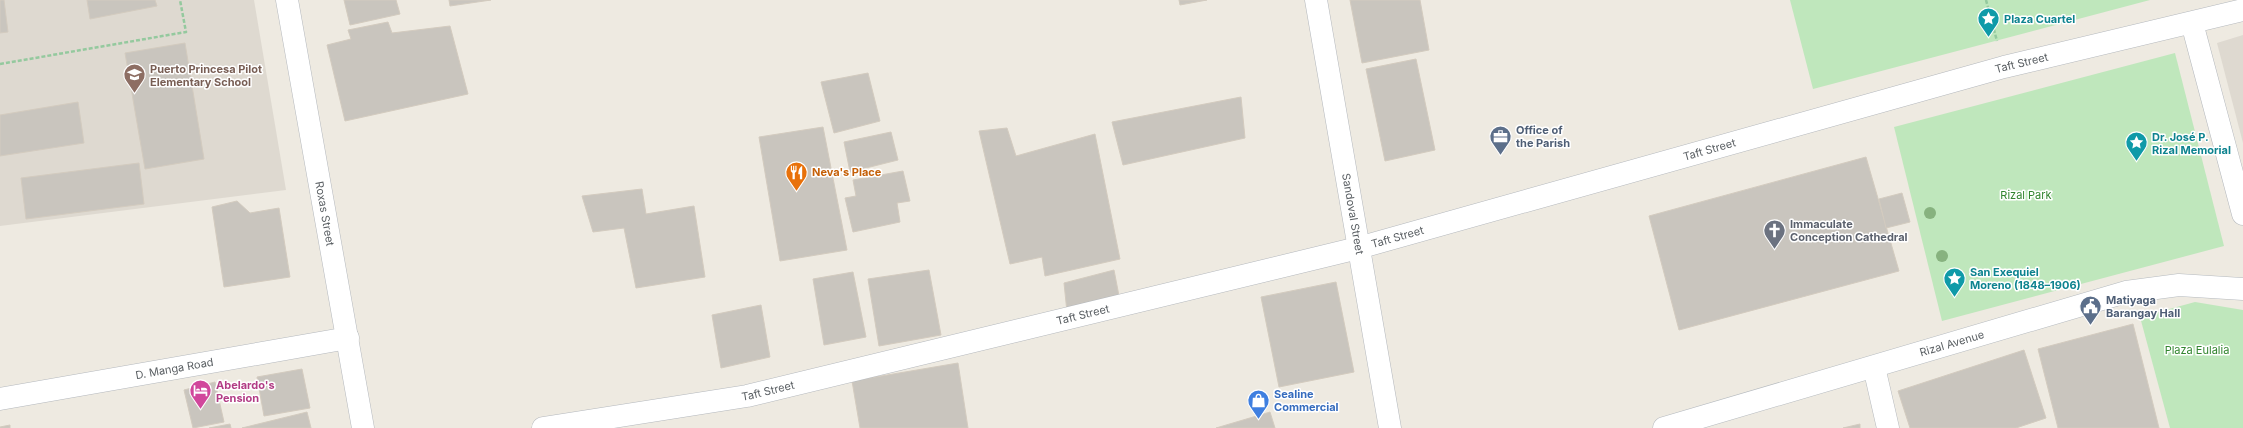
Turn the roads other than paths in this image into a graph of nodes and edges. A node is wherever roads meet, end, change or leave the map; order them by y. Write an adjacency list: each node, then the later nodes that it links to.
1 (287, 0): 8 (street, Roxas Street)
2 (1316, 0): 6 (street, Sandoval Street)
3 (2243, 10): 4 (street, Taft Street)
4 (2192, 24): 5 (street); 6 (street, Taft Street)
5 (2243, 214)
6 (1358, 248): 12 (street, Taft Street); 13 (street, Sandoval Street)
7 (2243, 289): 9 (street, Rizal Avenue)
8 (348, 338): 10 (street, D. Manga Road); 11 (street, Roxas Street)
9 (1874, 367): 14 (street, Rizal Avenue); 15 (street)
10 (0, 399)
11 (363, 428)
12 (543, 428)
13 (1390, 428)
14 (1664, 428)
15 (1888, 428)

